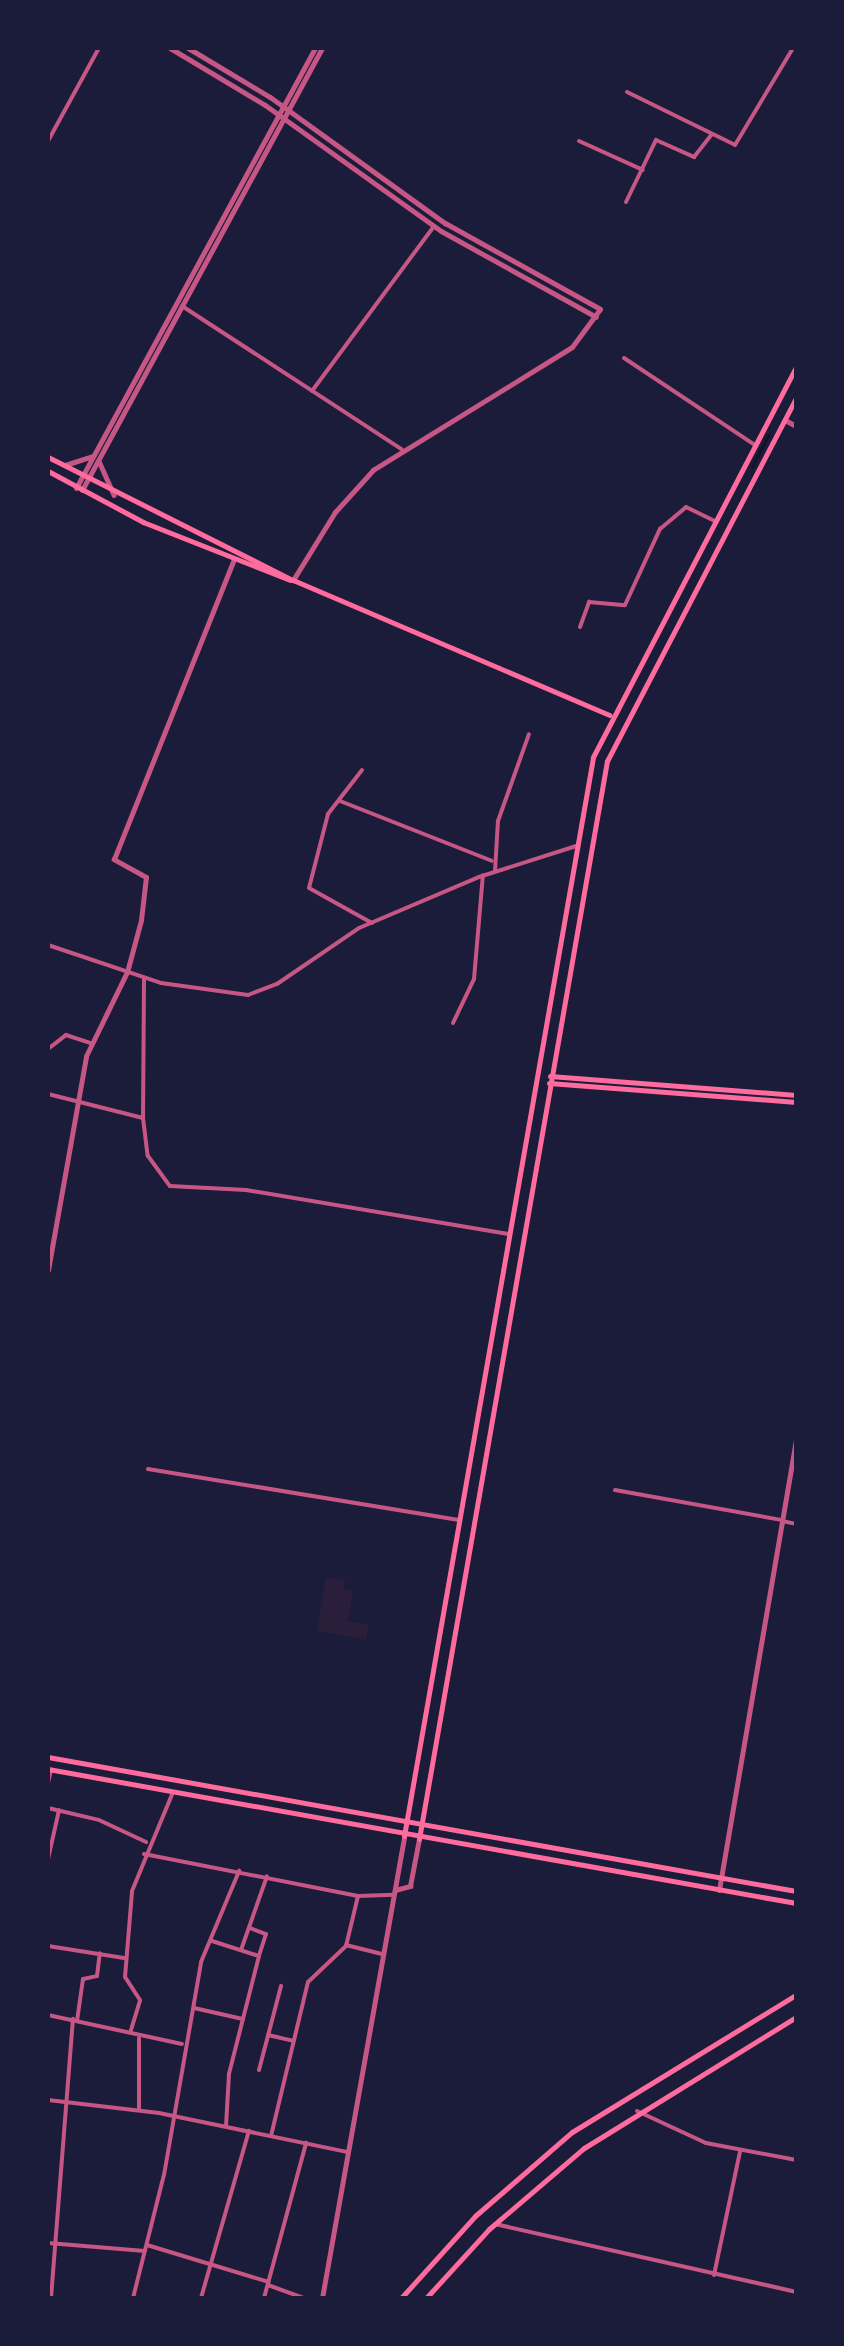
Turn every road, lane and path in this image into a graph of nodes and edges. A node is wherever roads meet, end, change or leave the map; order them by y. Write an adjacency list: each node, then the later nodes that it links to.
1 (99, 48): 10 (street)
2 (170, 48): 8 (street)
3 (188, 48): 7 (street)
4 (318, 48): 7 (street)
5 (793, 48): 9 (street)
6 (627, 92): 9 (street)
7 (286, 108): 8 (street); 16 (street)
8 (281, 116): 14 (street); 15 (street); 25 (street)
9 (711, 135): 12 (street)
10 (48, 142)
11 (578, 142): 12 (street)
12 (643, 170): 13 (street)
13 (626, 202)
14 (434, 226): 16 (street); 19 (street)
15 (182, 306): 19 (street); 25 (street)
16 (596, 317): 24 (street)
17 (624, 358): 23 (street)
18 (796, 366): 23 (main road)
19 (312, 391): 24 (street)
20 (796, 398): 21 (main road)
21 (785, 420): 22 (street); 51 (main road)
22 (796, 426)
23 (755, 445): 32 (main road)
24 (401, 450): 34 (street)
25 (97, 455): 27 (street); 29 (street); 31 (street)
26 (48, 458): 27 (main road)
27 (60, 465): 29 (main road)
28 (48, 471): 30 (main road)
29 (84, 479): 30 (street); 31 (main road)
30 (79, 489): 33 (main road)
31 (114, 495): 34 (main road)
32 (715, 521): 35 (street); 36 (main road)
33 (232, 561): 34 (main road); 46 (street)
34 (293, 580): 36 (main road)
35 (580, 627)
36 (609, 715): 40 (main road)
37 (528, 734): 41 (street)
38 (362, 770): 39 (street)
39 (340, 801): 41 (street); 44 (street)
40 (576, 846): 42 (street); 56 (main road)
41 (492, 861): 42 (street)
42 (495, 871): 43 (street)
43 (483, 875): 44 (street); 48 (street)
44 (372, 923): 47 (street)
45 (48, 945): 46 (street)
46 (126, 972): 47 (street); 49 (street)
47 (144, 978): 55 (street)
48 (452, 1023)
49 (92, 1044): 50 (street); 54 (street)
50 (48, 1049)
51 (549, 1080): 53 (main road); 71 (main road)
52 (48, 1094): 54 (street)
53 (796, 1099)
54 (80, 1104): 55 (street); 57 (street)
55 (144, 1118): 56 (street)
56 (508, 1234): 61 (main road)
57 (48, 1270)
58 (796, 1441): 62 (street)
59 (148, 1469): 61 (street)
60 (615, 1490): 62 (street)
61 (459, 1520): 70 (main road)
62 (782, 1521): 63 (street); 79 (street)
63 (796, 1524)
64 (48, 1757): 70 (main road)
65 (49, 1770): 66 (street); 67 (main road)
66 (48, 1783)
67 (173, 1792): 72 (main road); 74 (street)
68 (48, 1808): 69 (street)
69 (59, 1810): 74 (street); 76 (street)
70 (406, 1824): 71 (main road); 72 (main road)
71 (421, 1826): 73 (main road); 79 (main road)
72 (404, 1836): 73 (main road); 82 (street)
73 (419, 1838): 80 (main road); 82 (street)
74 (148, 1844): 75 (street)
75 (144, 1854): 77 (street); 93 (street)
76 (48, 1859)
77 (239, 1871): 78 (street); 86 (street)
78 (266, 1876): 83 (street); 85 (street)
79 (721, 1878): 80 (street); 81 (main road)
80 (719, 1890): 84 (main road)
81 (796, 1891)
82 (394, 1893): 83 (street); 91 (street)
83 (358, 1896): 87 (street)
84 (796, 1903)
85 (248, 1927): 89 (street); 92 (street)
86 (212, 1942): 89 (street); 96 (street)
87 (346, 1945): 91 (street); 104 (street)
88 (48, 1946): 90 (street)
89 (241, 1950): 92 (street)
90 (100, 1953): 93 (street); 99 (street)
91 (384, 1954): 116 (street)
92 (259, 1956): 100 (street)
93 (124, 1958): 101 (street)
94 (281, 1986): 102 (street)
95 (796, 1995): 133 (main road)
96 (194, 2008): 100 (street); 105 (street)
97 (48, 2014): 99 (street)
98 (796, 2017): 110 (main road)
99 (75, 2020): 101 (street); 108 (street)
100 (244, 2020): 112 (street)
101 (131, 2030): 103 (street)
102 (268, 2035): 104 (street); 106 (street)
103 (139, 2038): 105 (street); 109 (street)
104 (294, 2042): 114 (street)
105 (184, 2044): 111 (street)
106 (260, 2070)
107 (48, 2100): 108 (street)
108 (65, 2101): 109 (street); 121 (street)
109 (138, 2110): 111 (street)
110 (637, 2111): 117 (street); 119 (main road)
111 (172, 2115): 112 (street); 122 (street)
112 (226, 2126): 113 (street)
113 (250, 2131): 114 (street); 123 (street)
114 (271, 2136): 115 (street)
115 (306, 2143): 116 (street); 125 (street)
116 (349, 2152): 132 (street)
117 (740, 2152): 118 (street); 124 (street)
118 (796, 2160)
119 (495, 2224): 124 (street); 134 (main road)
120 (48, 2243): 121 (street)
121 (56, 2244): 122 (street); 127 (street)
122 (146, 2248): 123 (street); 128 (street)
123 (210, 2264): 125 (street); 129 (street)
124 (714, 2274): 126 (street)
125 (269, 2283): 130 (street); 131 (street)
126 (796, 2292)
127 (50, 2298)
128 (133, 2298)
129 (201, 2298)
130 (264, 2298)
131 (303, 2298)
132 (322, 2298)
133 (401, 2298)
134 (426, 2298)

